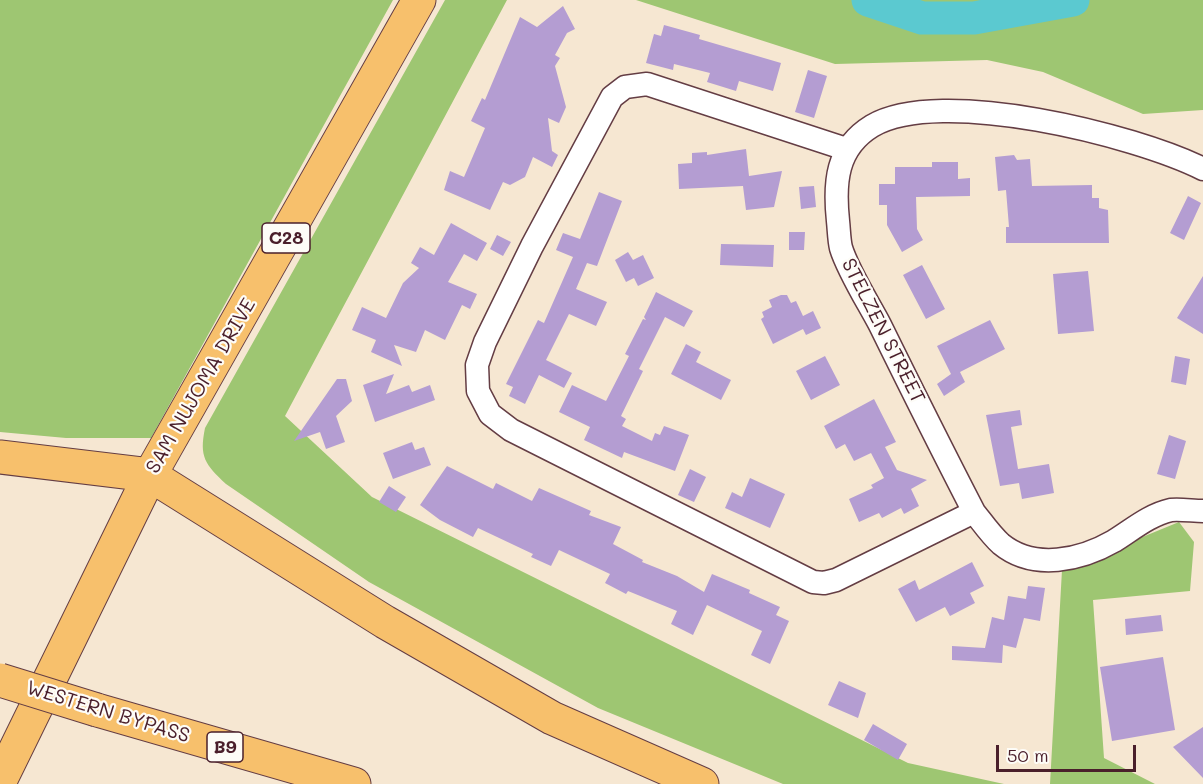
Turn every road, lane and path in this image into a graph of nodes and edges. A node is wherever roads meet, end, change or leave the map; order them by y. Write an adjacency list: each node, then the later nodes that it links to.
1 (419, 0): 5 (highway, SAM NUJOMA DRIVE / C28)
2 (846, 149): 3 (street); 6 (street, STELZEN STREET); 6 (street)
3 (1203, 169)
4 (0, 457): 5 (highway)
5 (150, 475): 9 (highway, SAM NUJOMA DRIVE / C28); 11 (highway)
6 (974, 512): 7 (street, STELZEN STREET)
7 (1203, 512)
8 (0, 680): 10 (highway, WESTERN BYPASS / B9, bridge)
9 (0, 781)
10 (354, 784)
11 (702, 784)

